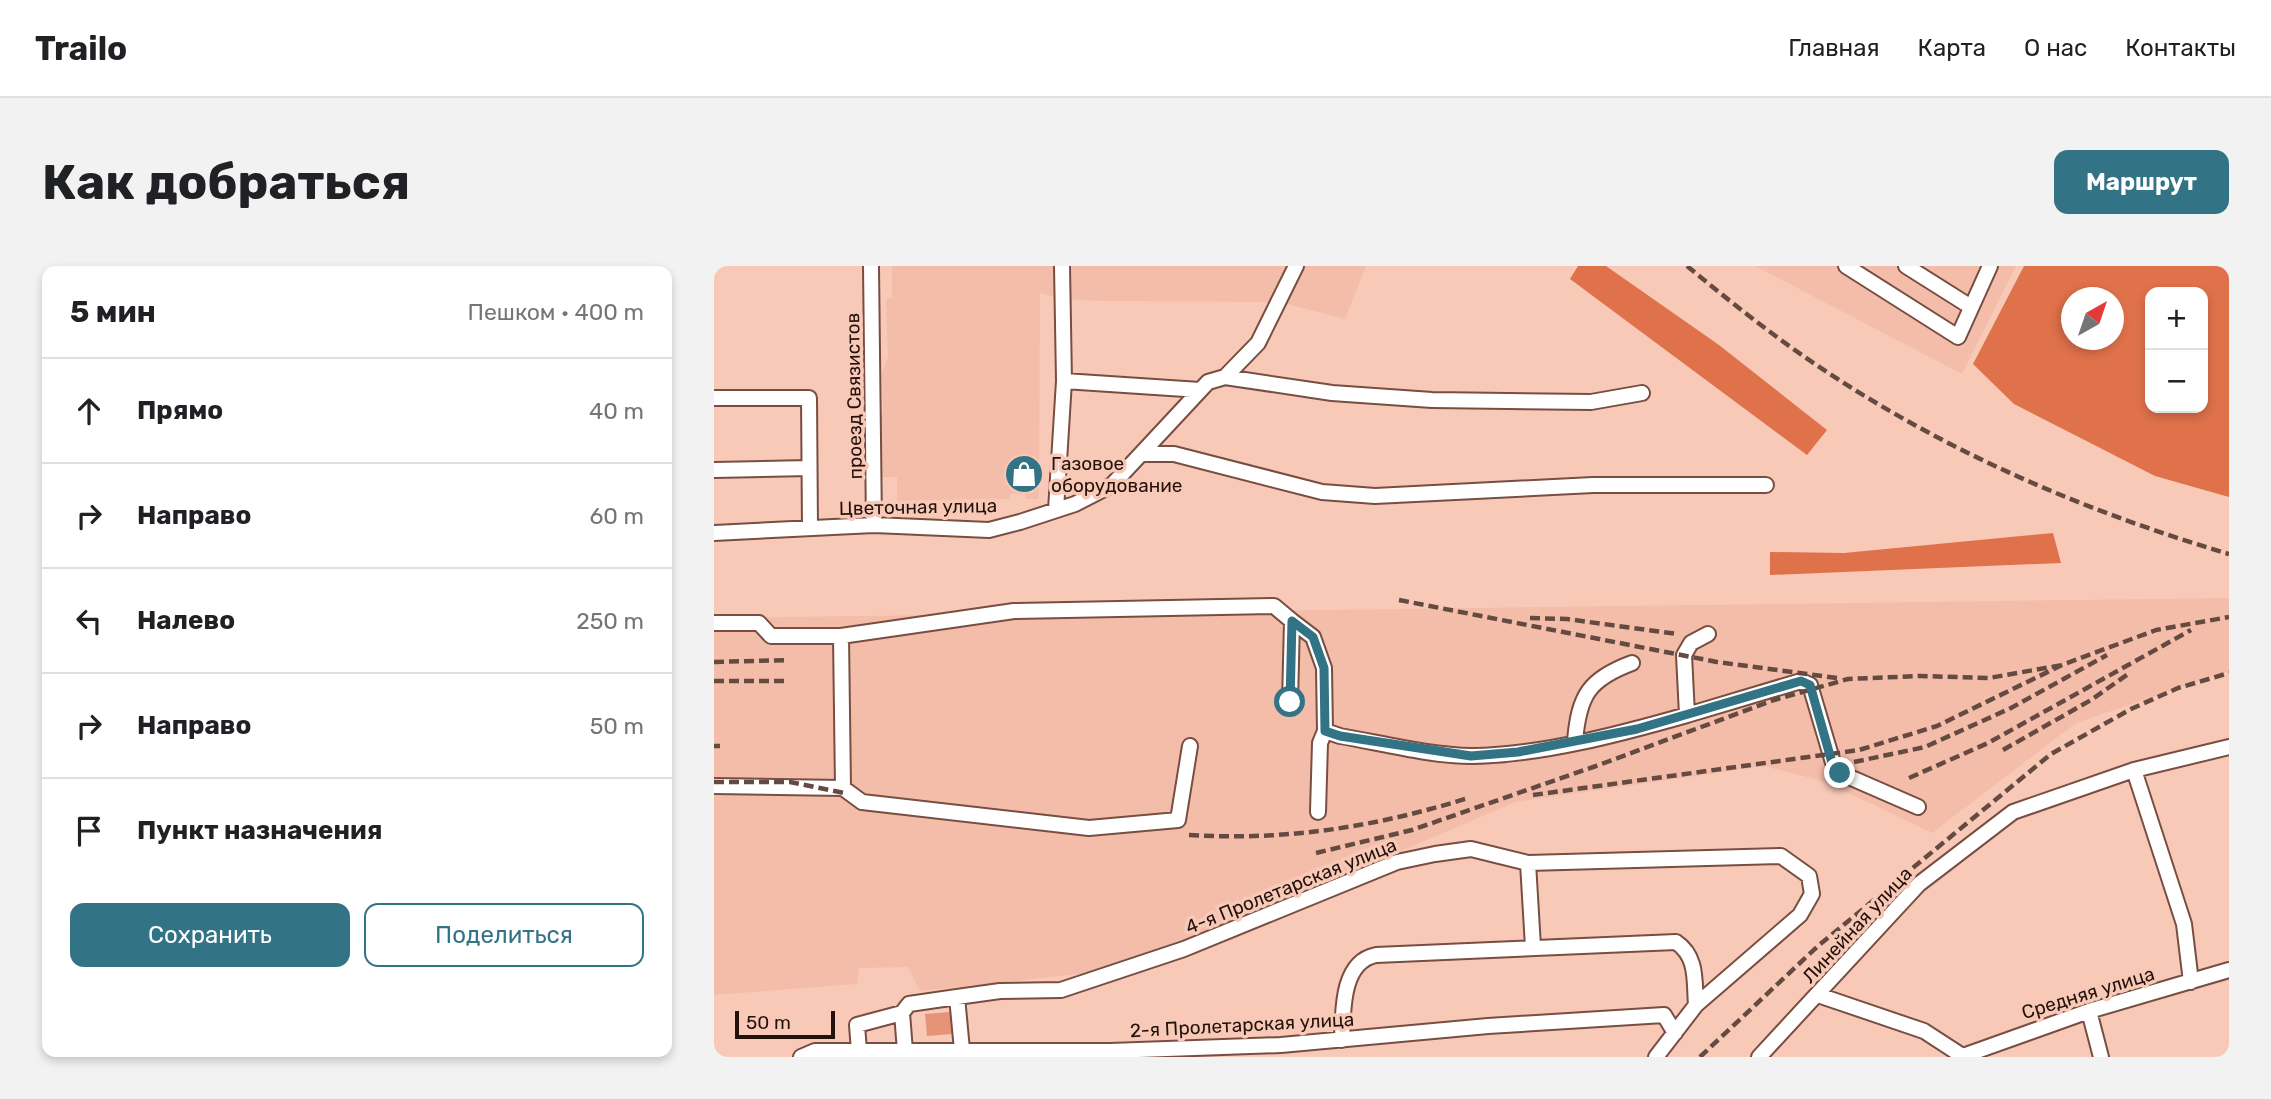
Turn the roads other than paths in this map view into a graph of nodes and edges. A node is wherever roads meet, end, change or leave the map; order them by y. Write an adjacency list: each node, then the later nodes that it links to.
1 (871, 266): 18 (street, проезд Связистов)
2 (1062, 266): 9 (street)
3 (1296, 266): 8 (street)
4 (1846, 266): 7 (street)
5 (1906, 266): 7 (street)
6 (1990, 266): 7 (street)
7 (1971, 307)
8 (1225, 377): 10 (street); 11 (street)
9 (1064, 381): 10 (street); 17 (street)
10 (1200, 390): 13 (street, Цветочная улица)
11 (1642, 393)
12 (714, 398): 14 (street)
13 (1144, 454): 16 (street); 17 (street, Цветочная улица)
14 (809, 468): 15 (street); 19 (street)
15 (714, 470)
16 (1766, 485)
17 (1056, 510): 18 (street, Цветочная улица)
18 (874, 525): 19 (street, Цветочная улица)
19 (810, 528): 20 (street, Цветочная улица)
20 (714, 533)
21 (1292, 621): 24 (street); 26 (street); 28 (street)
22 (714, 623): 24 (street)
23 (1708, 634): 27 (street)
24 (841, 636): 34 (street)
25 (1632, 663): 29 (street)
26 (1290, 702)
27 (1687, 716): 29 (street); 35 (street)
28 (1325, 731): 29 (street); 36 (street)
29 (1575, 741)
30 (1190, 746): 34 (street)
31 (2229, 747): 32 (street, Линейная улица)
32 (2134, 770): 40 (street); 41 (street, Линейная улица)
33 (714, 786): 34 (street)
34 (843, 788)
35 (1918, 807)
36 (1318, 812)
37 (1528, 863): 38 (street); 42 (street, 4-я Пролетарская улица); 43 (street, 4-я Пролетарская улица)
38 (1533, 947): 43 (street); 47 (street)
39 (2229, 970): 40 (street, Средняя улица)
40 (2191, 982): 44 (street, Средняя улица)
41 (1818, 995): 51 (street); 54 (street, Линейная улица)
42 (957, 997): 45 (street, 4-я Пролетарская улица); 50 (street)
43 (1696, 1005): 46 (street)
44 (2089, 1011): 51 (street, Средняя улица); 55 (street)
45 (902, 1013): 48 (street, 4-я Пролетарская улица); 49 (street)
46 (1675, 1033): 47 (street, 2-я Пролетарская улица); 53 (street)
47 (1342, 1040): 50 (street, 2-я Пролетарская улица)
48 (859, 1051): 49 (street, 2-я Пролетарская улица); 52 (street, 2-я Пролетарская улица)
49 (905, 1051): 50 (street, 2-я Пролетарская улица)
50 (962, 1051)
51 (1960, 1056)
52 (801, 1057)
53 (1656, 1057)
54 (1759, 1057)
55 (2101, 1057)

